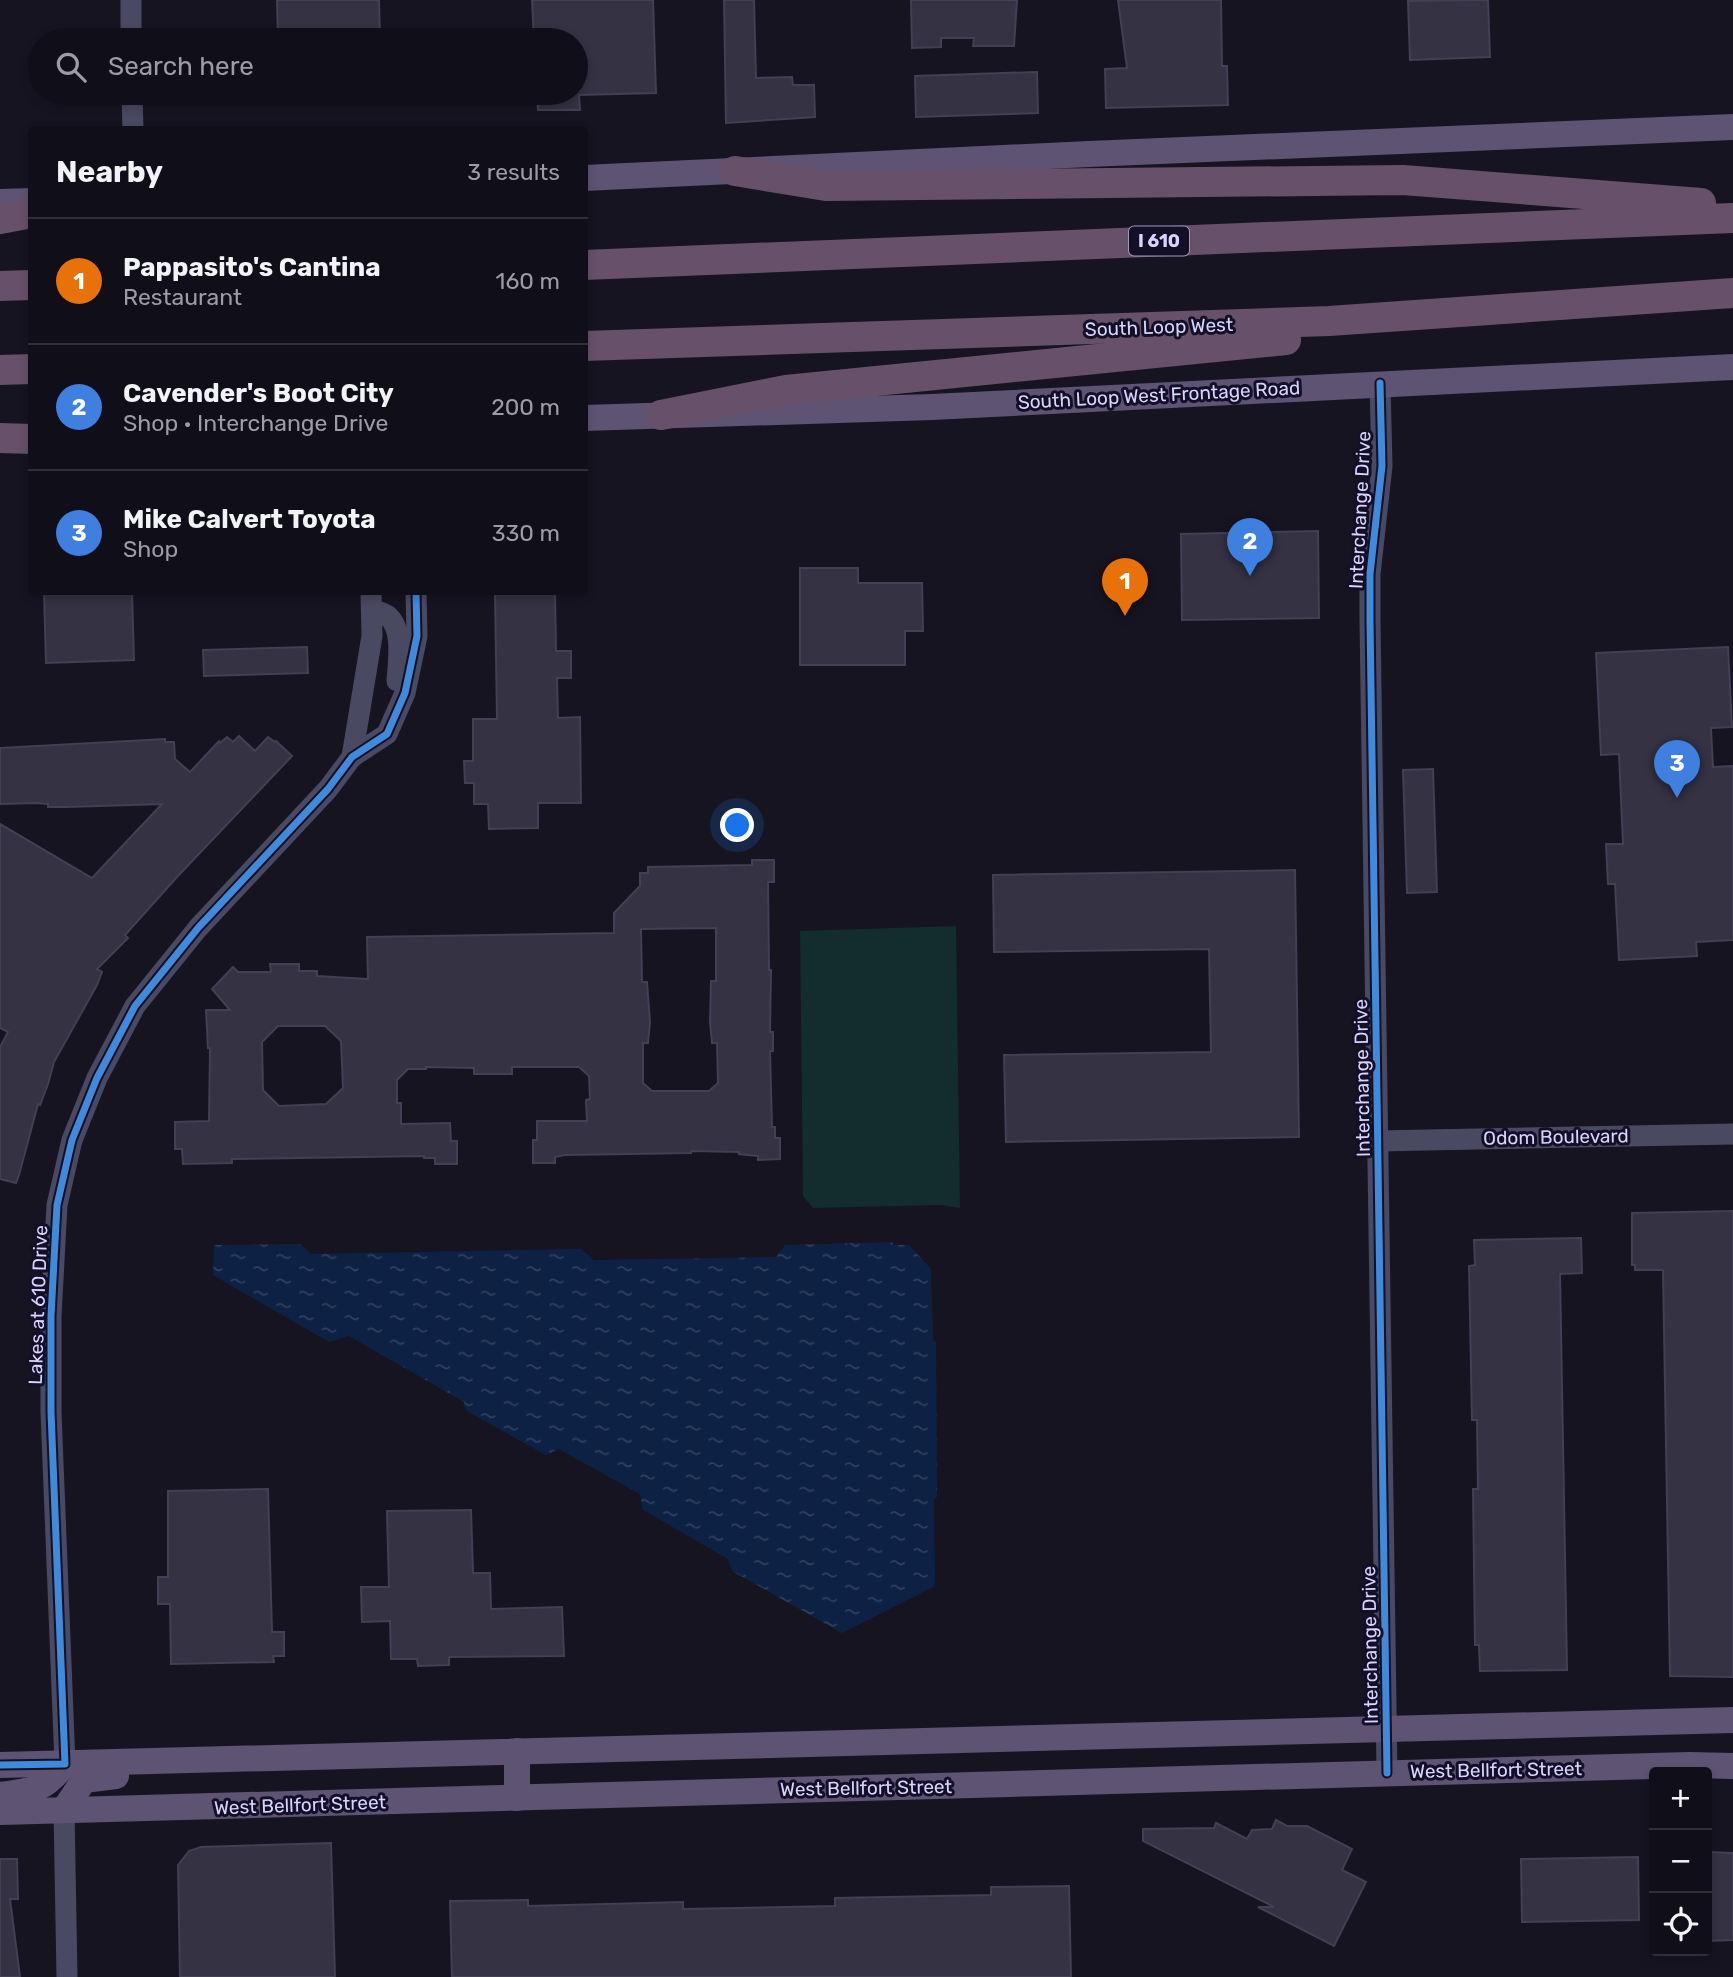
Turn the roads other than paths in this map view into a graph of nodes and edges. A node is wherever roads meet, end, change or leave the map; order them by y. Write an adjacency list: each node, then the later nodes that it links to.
1 (131, 0): 2 (street)
2 (131, 28)
3 (132, 105): 4 (street)
4 (133, 126)
5 (1733, 127): 6 (main road)
6 (734, 171): 7 (main road); 10 (highway)
7 (588, 178)
8 (28, 201): 9 (main road)
9 (0, 202)
10 (1733, 205)
11 (28, 214): 13 (highway)
12 (1733, 218): 14 (highway, I 610)
13 (0, 219)
14 (588, 265)
15 (28, 285): 16 (highway)
16 (0, 286)
17 (1733, 293): 18 (highway, South Loop West)
18 (1329, 321): 19 (highway, South Loop West); 24 (highway)
19 (588, 346)
20 (1733, 367): 23 (main road, South Loop West Frontage Road)
21 (28, 369): 22 (highway)
22 (0, 370)
23 (1380, 383): 24 (main road, South Loop West Frontage Road); 33 (street, Interchange Drive)
24 (661, 415): 25 (main road, South Loop West Frontage Road)
25 (588, 418)
26 (0, 440): 27 (highway)
27 (28, 440)
28 (416, 595): 30 (street)
29 (372, 601): 30 (street, Lakes at 610 Drive); 31 (street, Lakes at 610 Drive)
30 (387, 734): 31 (street, Lakes at 610 Drive)
31 (352, 757): 41 (street, Lakes at 610 Drive)
32 (1733, 1134): 33 (street, Odom Boulevard)
33 (1378, 1141): 36 (street, Interchange Drive)
34 (1695, 1719): 35 (main road); 36 (main road); 43 (main road)
35 (1733, 1720)
36 (1387, 1728): 37 (main road); 45 (street, Interchange Drive)
37 (1063, 1736): 38 (main road); 46 (main road)
38 (794, 1744): 39 (main road); 47 (main road)
39 (517, 1751): 40 (main road); 49 (main road)
40 (187, 1760): 41 (main road); 50 (main road)
41 (65, 1763): 42 (main road); 48 (main road)
42 (0, 1765)
43 (1689, 1765): 44 (main road, West Bellfort Street); 45 (main road, West Bellfort Street)
44 (1733, 1766)
45 (1387, 1773): 46 (main road, West Bellfort Street)
46 (1065, 1781): 47 (main road, West Bellfort Street)
47 (795, 1790): 49 (main road, West Bellfort Street)
48 (0, 1795)
49 (517, 1798): 50 (main road, West Bellfort Street)
50 (64, 1810): 51 (main road, West Bellfort Street); 52 (street)
51 (0, 1812)
52 (67, 1977)

